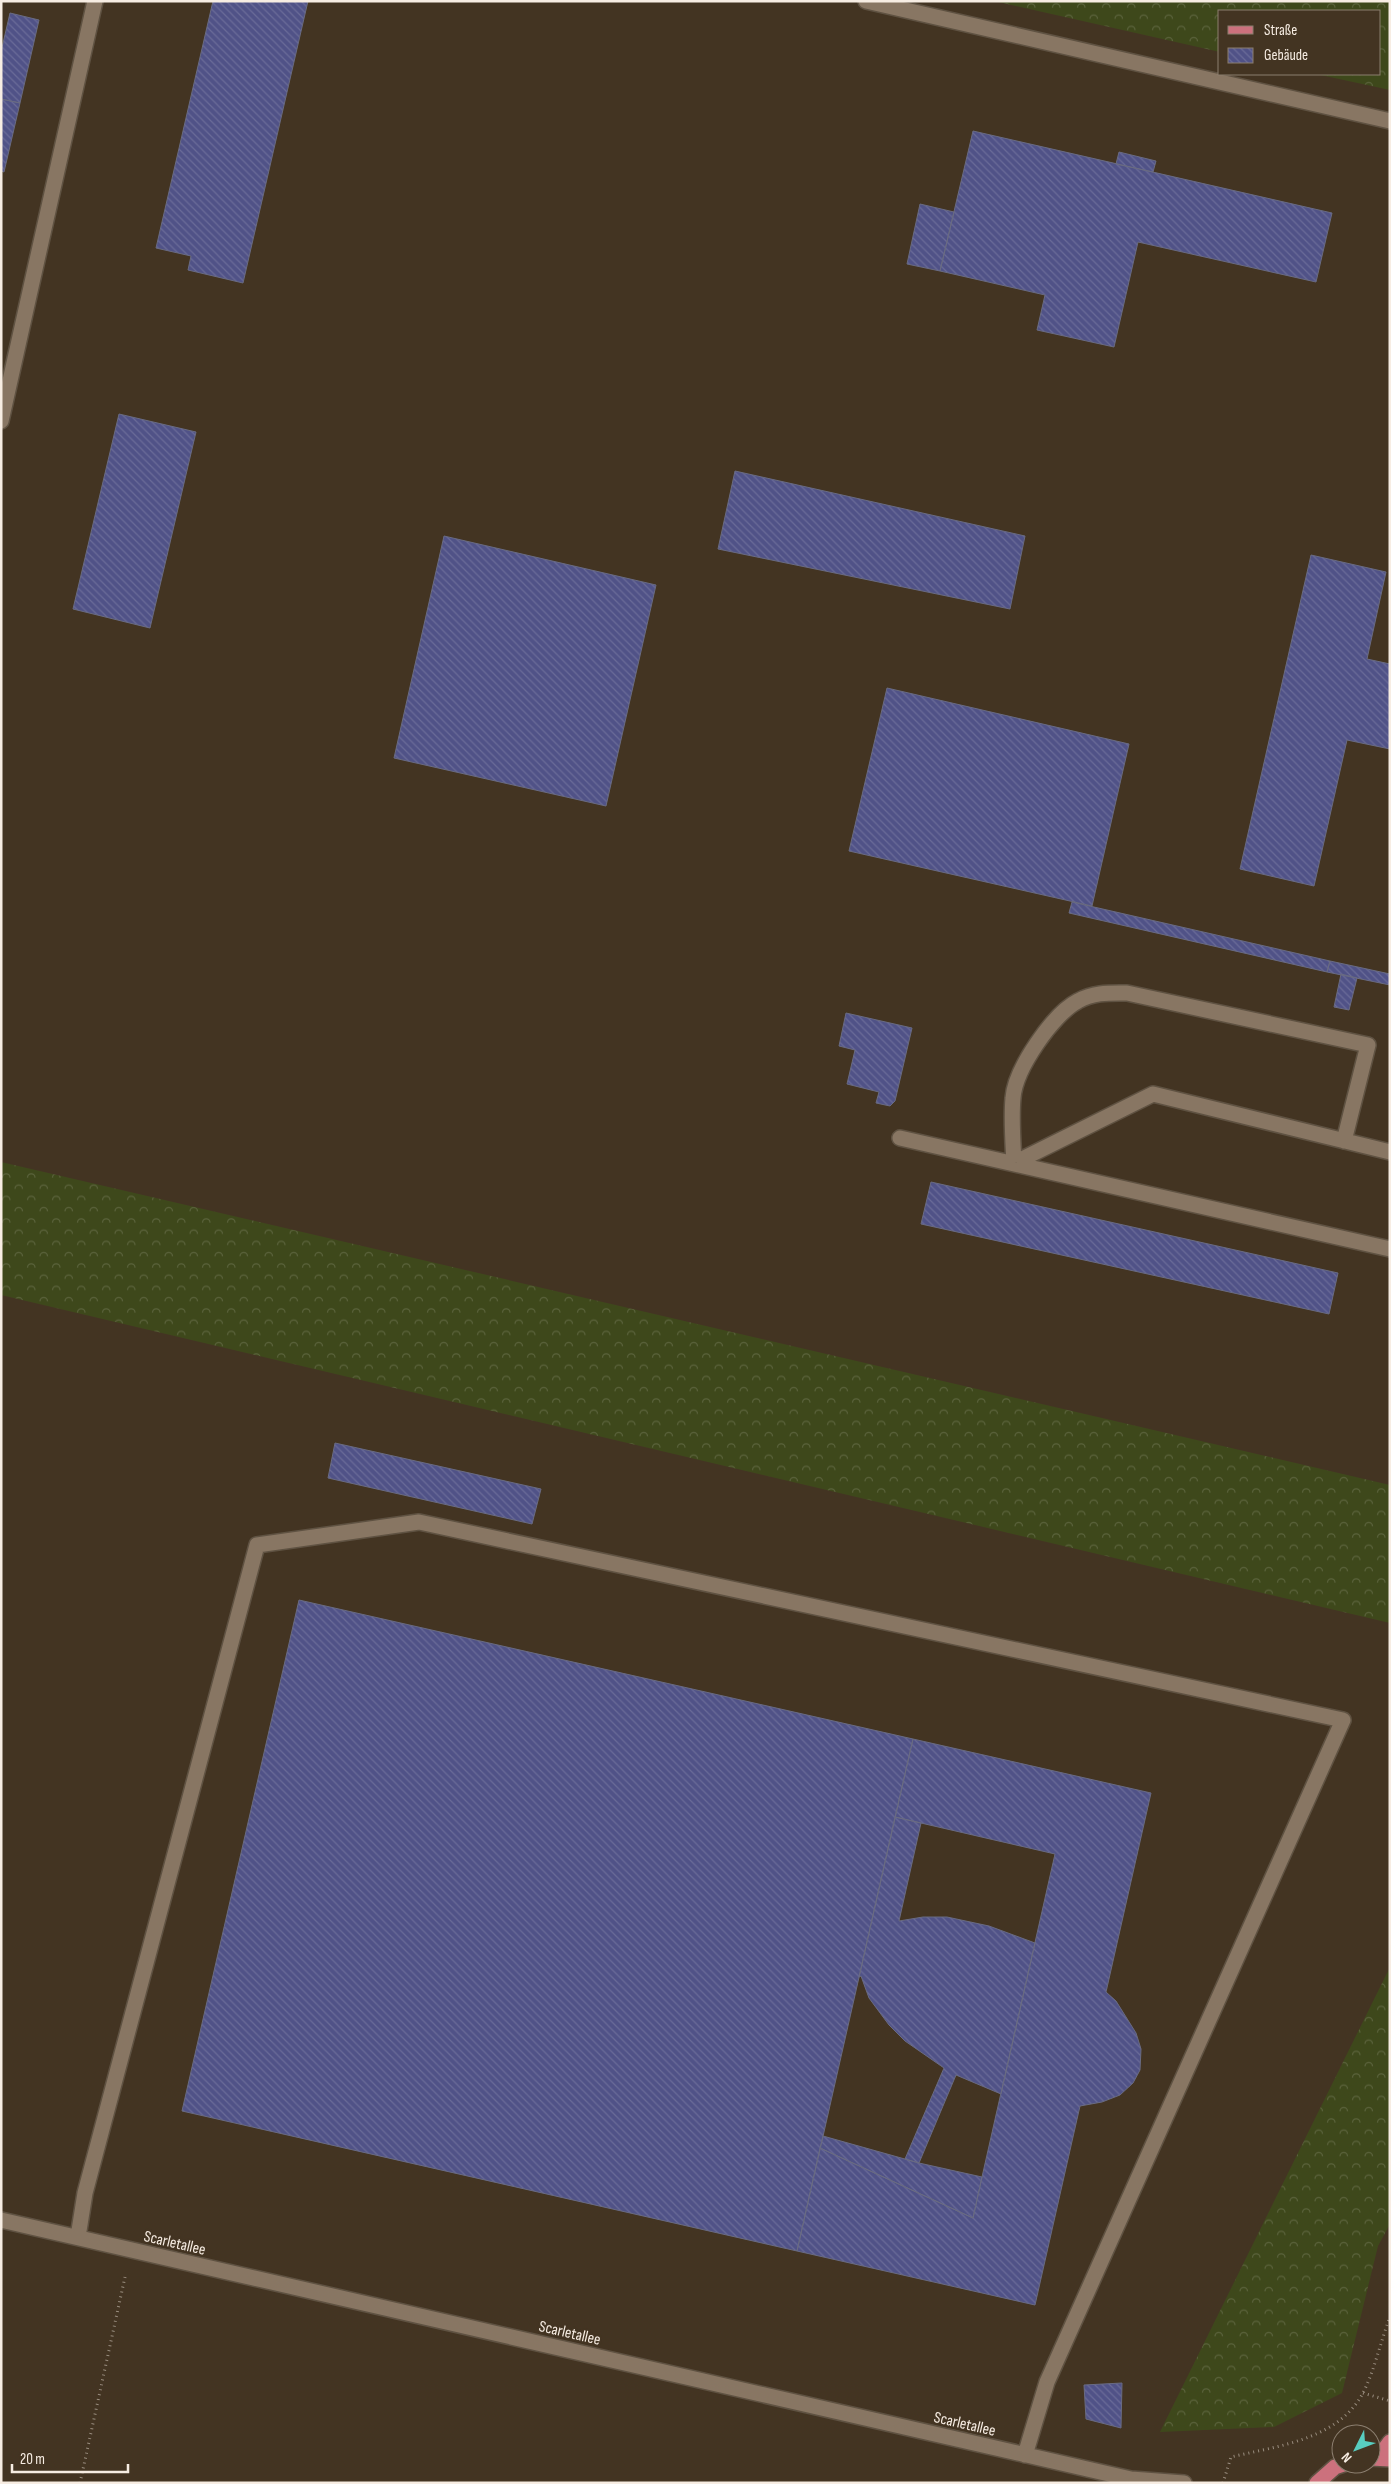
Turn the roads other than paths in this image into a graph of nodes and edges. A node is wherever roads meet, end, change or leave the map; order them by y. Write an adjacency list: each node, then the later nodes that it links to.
1 (95, 1): 4 (street)
2 (866, 1): 3 (street)
3 (1390, 121)
4 (1, 421)
5 (900, 1138): 8 (street)
6 (1344, 1140): 7 (street); 8 (street); 8 (street)
7 (1390, 1152)
8 (1014, 1163): 9 (street)
9 (1390, 1249)
10 (1, 2220): 11 (street, Scarletallee)
11 (78, 2237): 13 (street, Scarletallee); 13 (street)
12 (1390, 2442): 14 (main road)
13 (1025, 2455): 16 (street, Scarletallee)
14 (1381, 2456)
15 (1331, 2470): 18 (main road)
16 (1135, 2481): 17 (street, Scarletallee)
17 (1184, 2483)
18 (1316, 2483)

